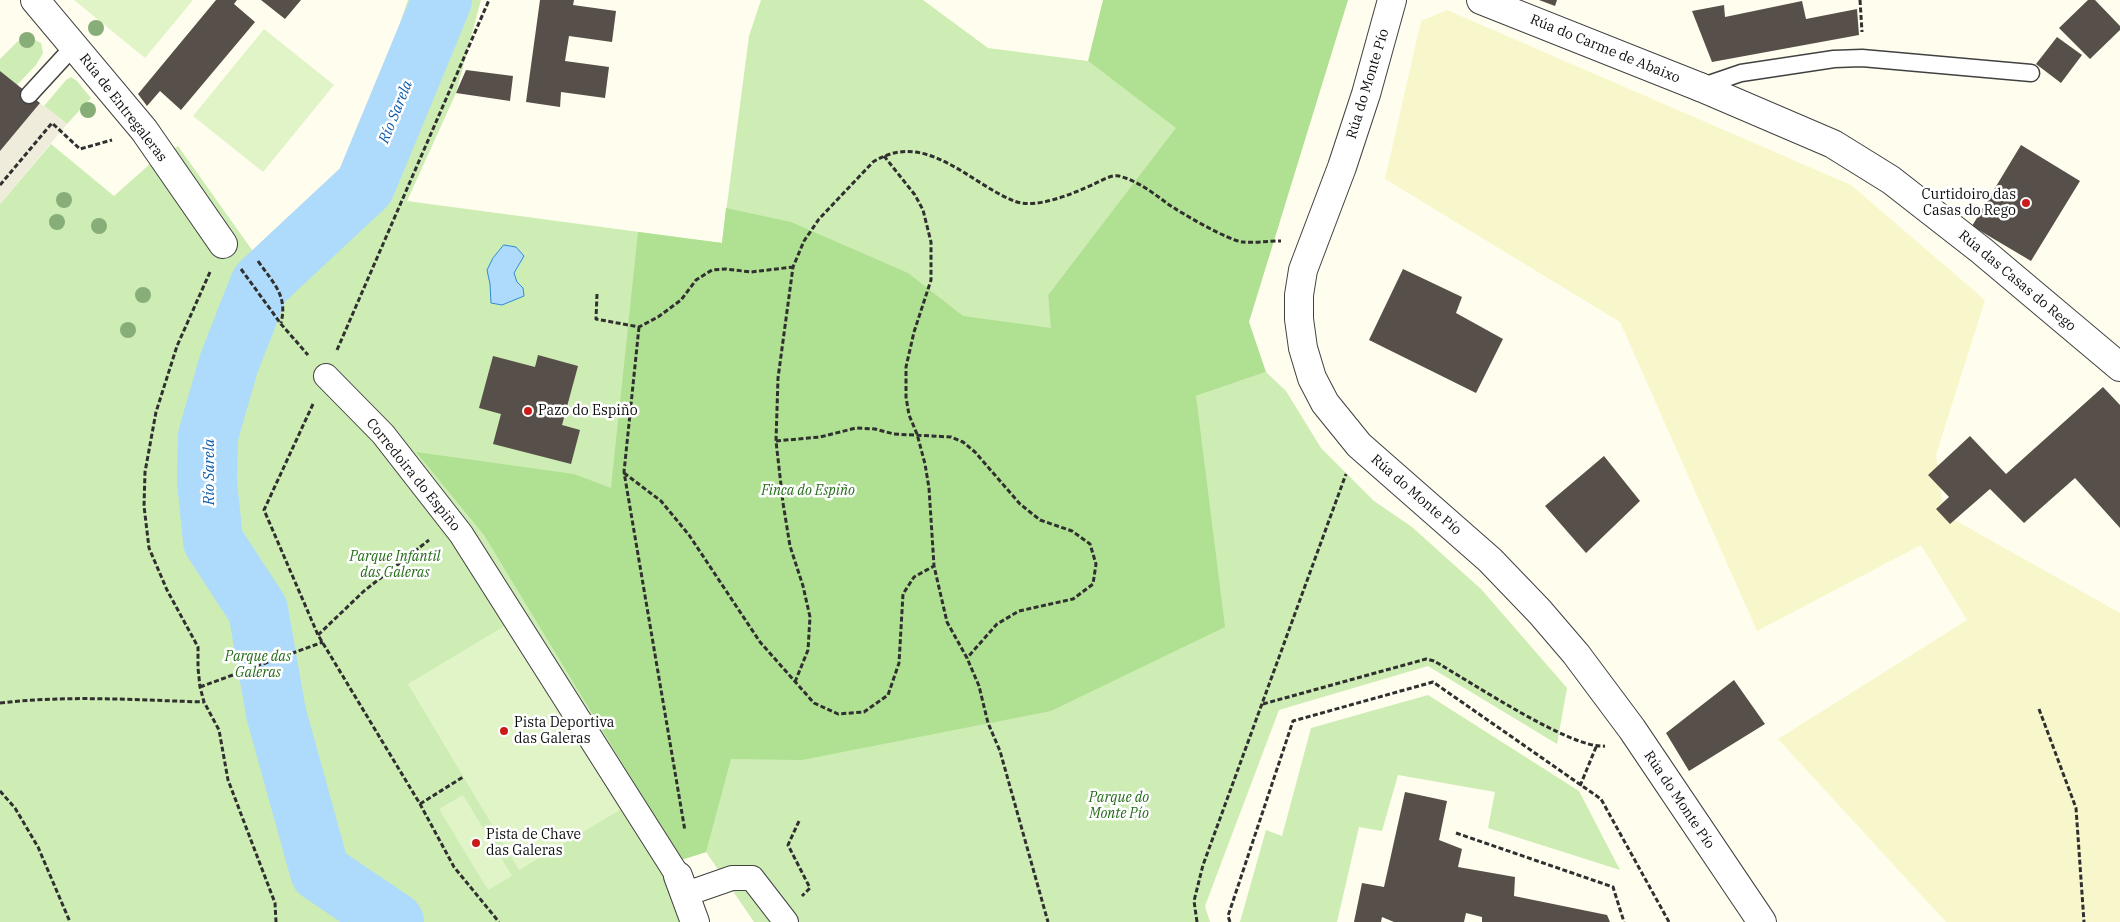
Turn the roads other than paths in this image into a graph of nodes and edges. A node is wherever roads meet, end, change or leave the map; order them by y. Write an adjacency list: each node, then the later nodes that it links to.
1 (35, 0): 4 (street, Rúa de Entregaleras)
2 (1392, 0): 14 (street, Rúa do Monte Pío)
3 (1481, 0): 6 (street, Rúa do Carme de Abaixo)
4 (74, 46): 7 (lane); 8 (street, Rúa de Entregaleras)
5 (2031, 73): 6 (lane)
6 (1700, 87): 9 (street, Rúa das Casas do Rego)
7 (30, 95)
8 (223, 244)
9 (2120, 367)
10 (326, 376): 11 (street, Corredoira do Espiño)
11 (682, 885): 12 (street); 13 (street)
12 (695, 922)
13 (786, 922)
14 (1762, 922)

